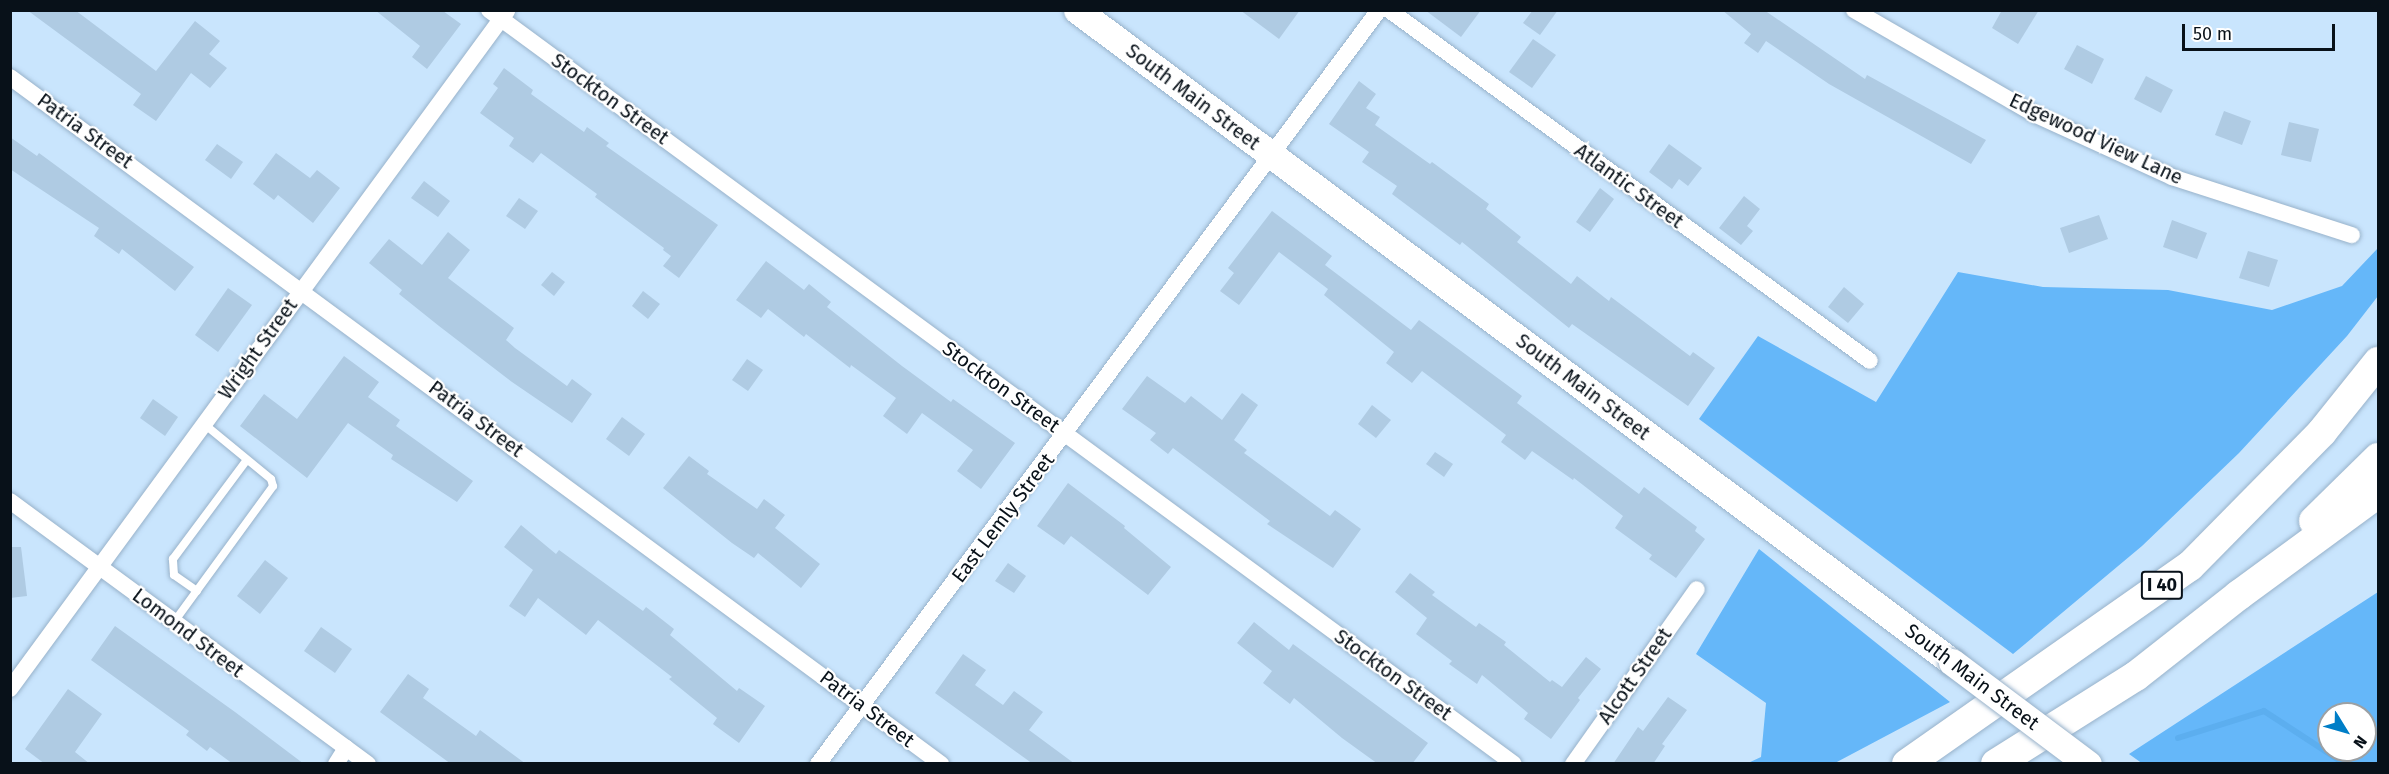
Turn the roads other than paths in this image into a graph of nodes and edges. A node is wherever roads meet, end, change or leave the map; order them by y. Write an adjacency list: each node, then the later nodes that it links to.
1 (1077, 10): 7 (main road, South Main Street)
2 (1378, 10): 7 (street, East Lemly Street)
3 (1389, 10): 10 (street, Atlantic Street)
4 (1854, 10): 8 (street, Edgewood View Lane)
5 (499, 14): 9 (street, Wright Street); 13 (street, Stockton Street)
6 (10, 77): 9 (street, Patria Street)
7 (1271, 154): 13 (street, East Lemly Street); 34 (main road, South Main Street, bridge)
8 (2352, 235)
9 (301, 289): 12 (street, Wright Street); 24 (street, Patria Street)
10 (1870, 361)
11 (2379, 362): 32 (highway, I 40)
12 (204, 424): 15 (lane); 18 (street, Wright Street)
13 (1065, 434): 24 (street, East Lemly Street); 30 (street, Stockton Street)
14 (2379, 458): 21 (highway)
15 (246, 461): 20 (lane); 20 (lane)
16 (2379, 493): 21 (highway)
17 (10, 501): 18 (street, Lomond Street)
18 (100, 567): 22 (street, Lomond Street); 23 (street, Wright Street)
19 (1697, 590): 31 (street, Alcott Street)
20 (196, 591): 22 (lane)
21 (2239, 595): 33 (highway)
22 (174, 622): 25 (street, Lomond Street)
23 (10, 689)
24 (862, 705): 28 (street, East Lemly Street); 29 (street, Patria Street)
25 (346, 748): 26 (street); 27 (street, Lomond Street)
26 (336, 764)
27 (368, 764)
28 (818, 764)
29 (941, 764)
30 (1514, 764)
31 (1574, 764)
32 (1907, 764)
33 (1996, 764)
34 (2088, 764)

